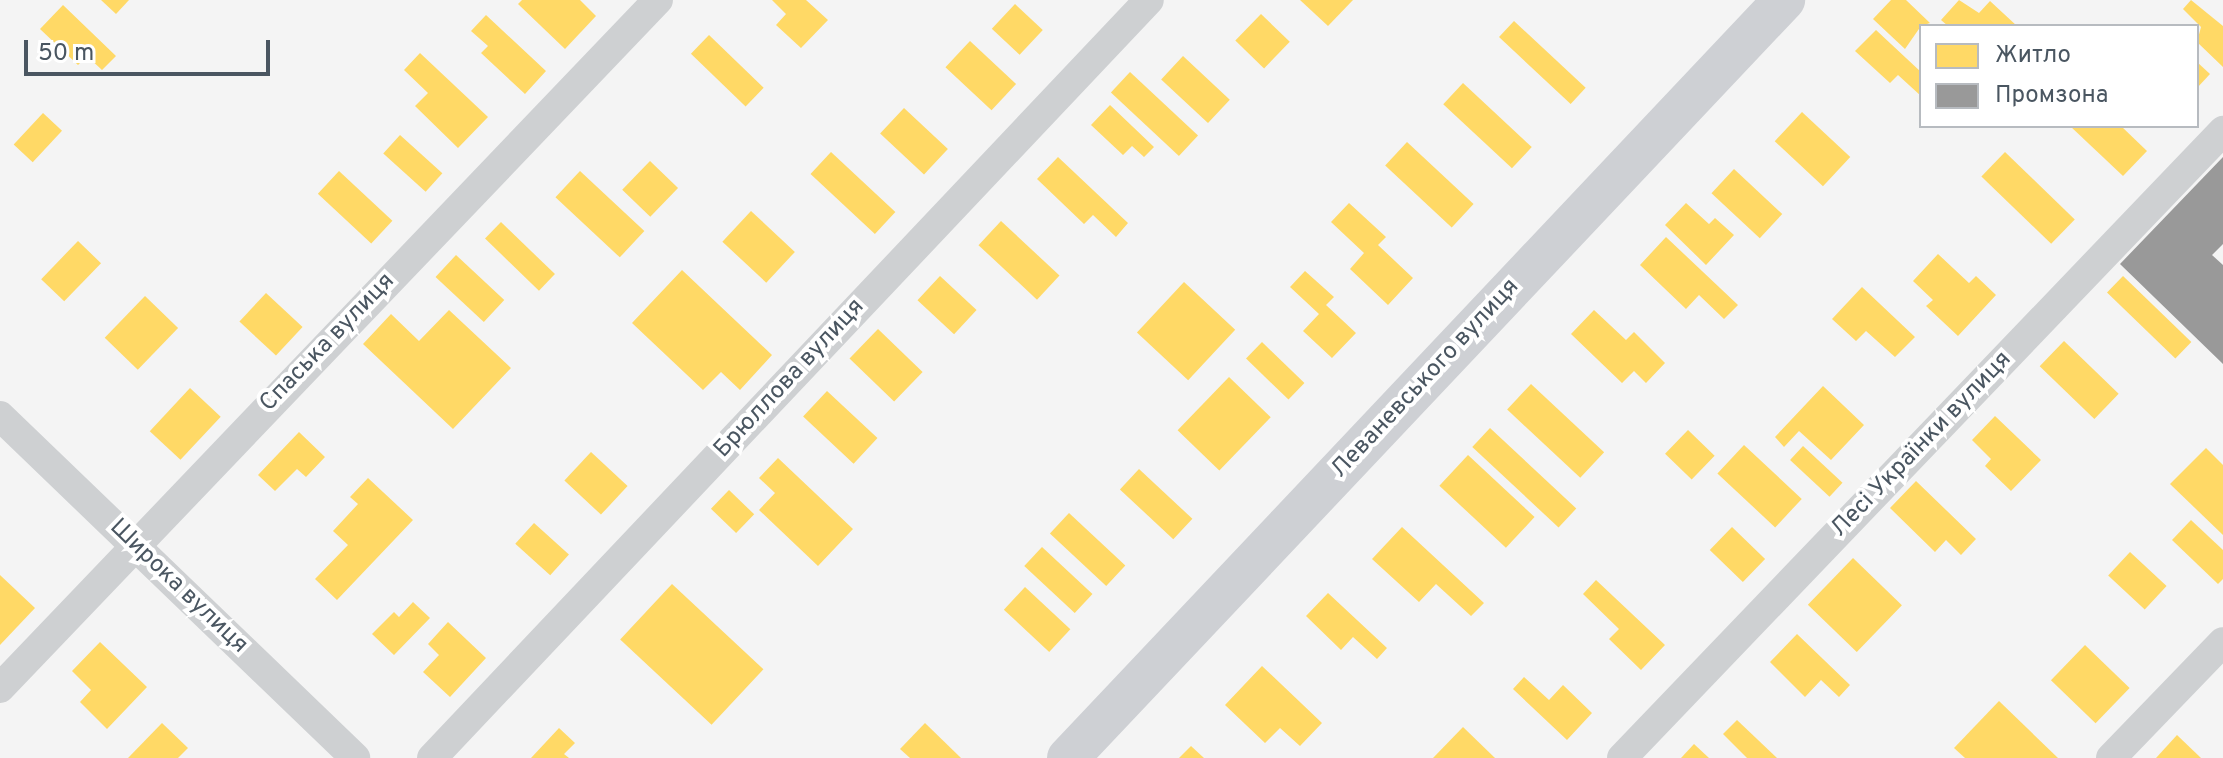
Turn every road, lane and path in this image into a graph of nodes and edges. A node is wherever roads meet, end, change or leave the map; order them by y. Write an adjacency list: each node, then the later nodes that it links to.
1 (658, 0): 6 (street, Спаська вулиця)
2 (1149, 0): 10 (street, Брюллова вулиця)
3 (1784, 0): 11 (street, Леваневського вулиця)
4 (2223, 131): 12 (street, Лесі Українки вулиця)
5 (0, 416): 6 (street, Широка вулиця)
6 (134, 545): 8 (street, Спаська вулиця); 9 (street, Широка вулиця)
7 (2223, 642): 13 (street)
8 (0, 688)
9 (355, 758)
10 (432, 758)
11 (1068, 758)
12 (1622, 758)
13 (2111, 758)

